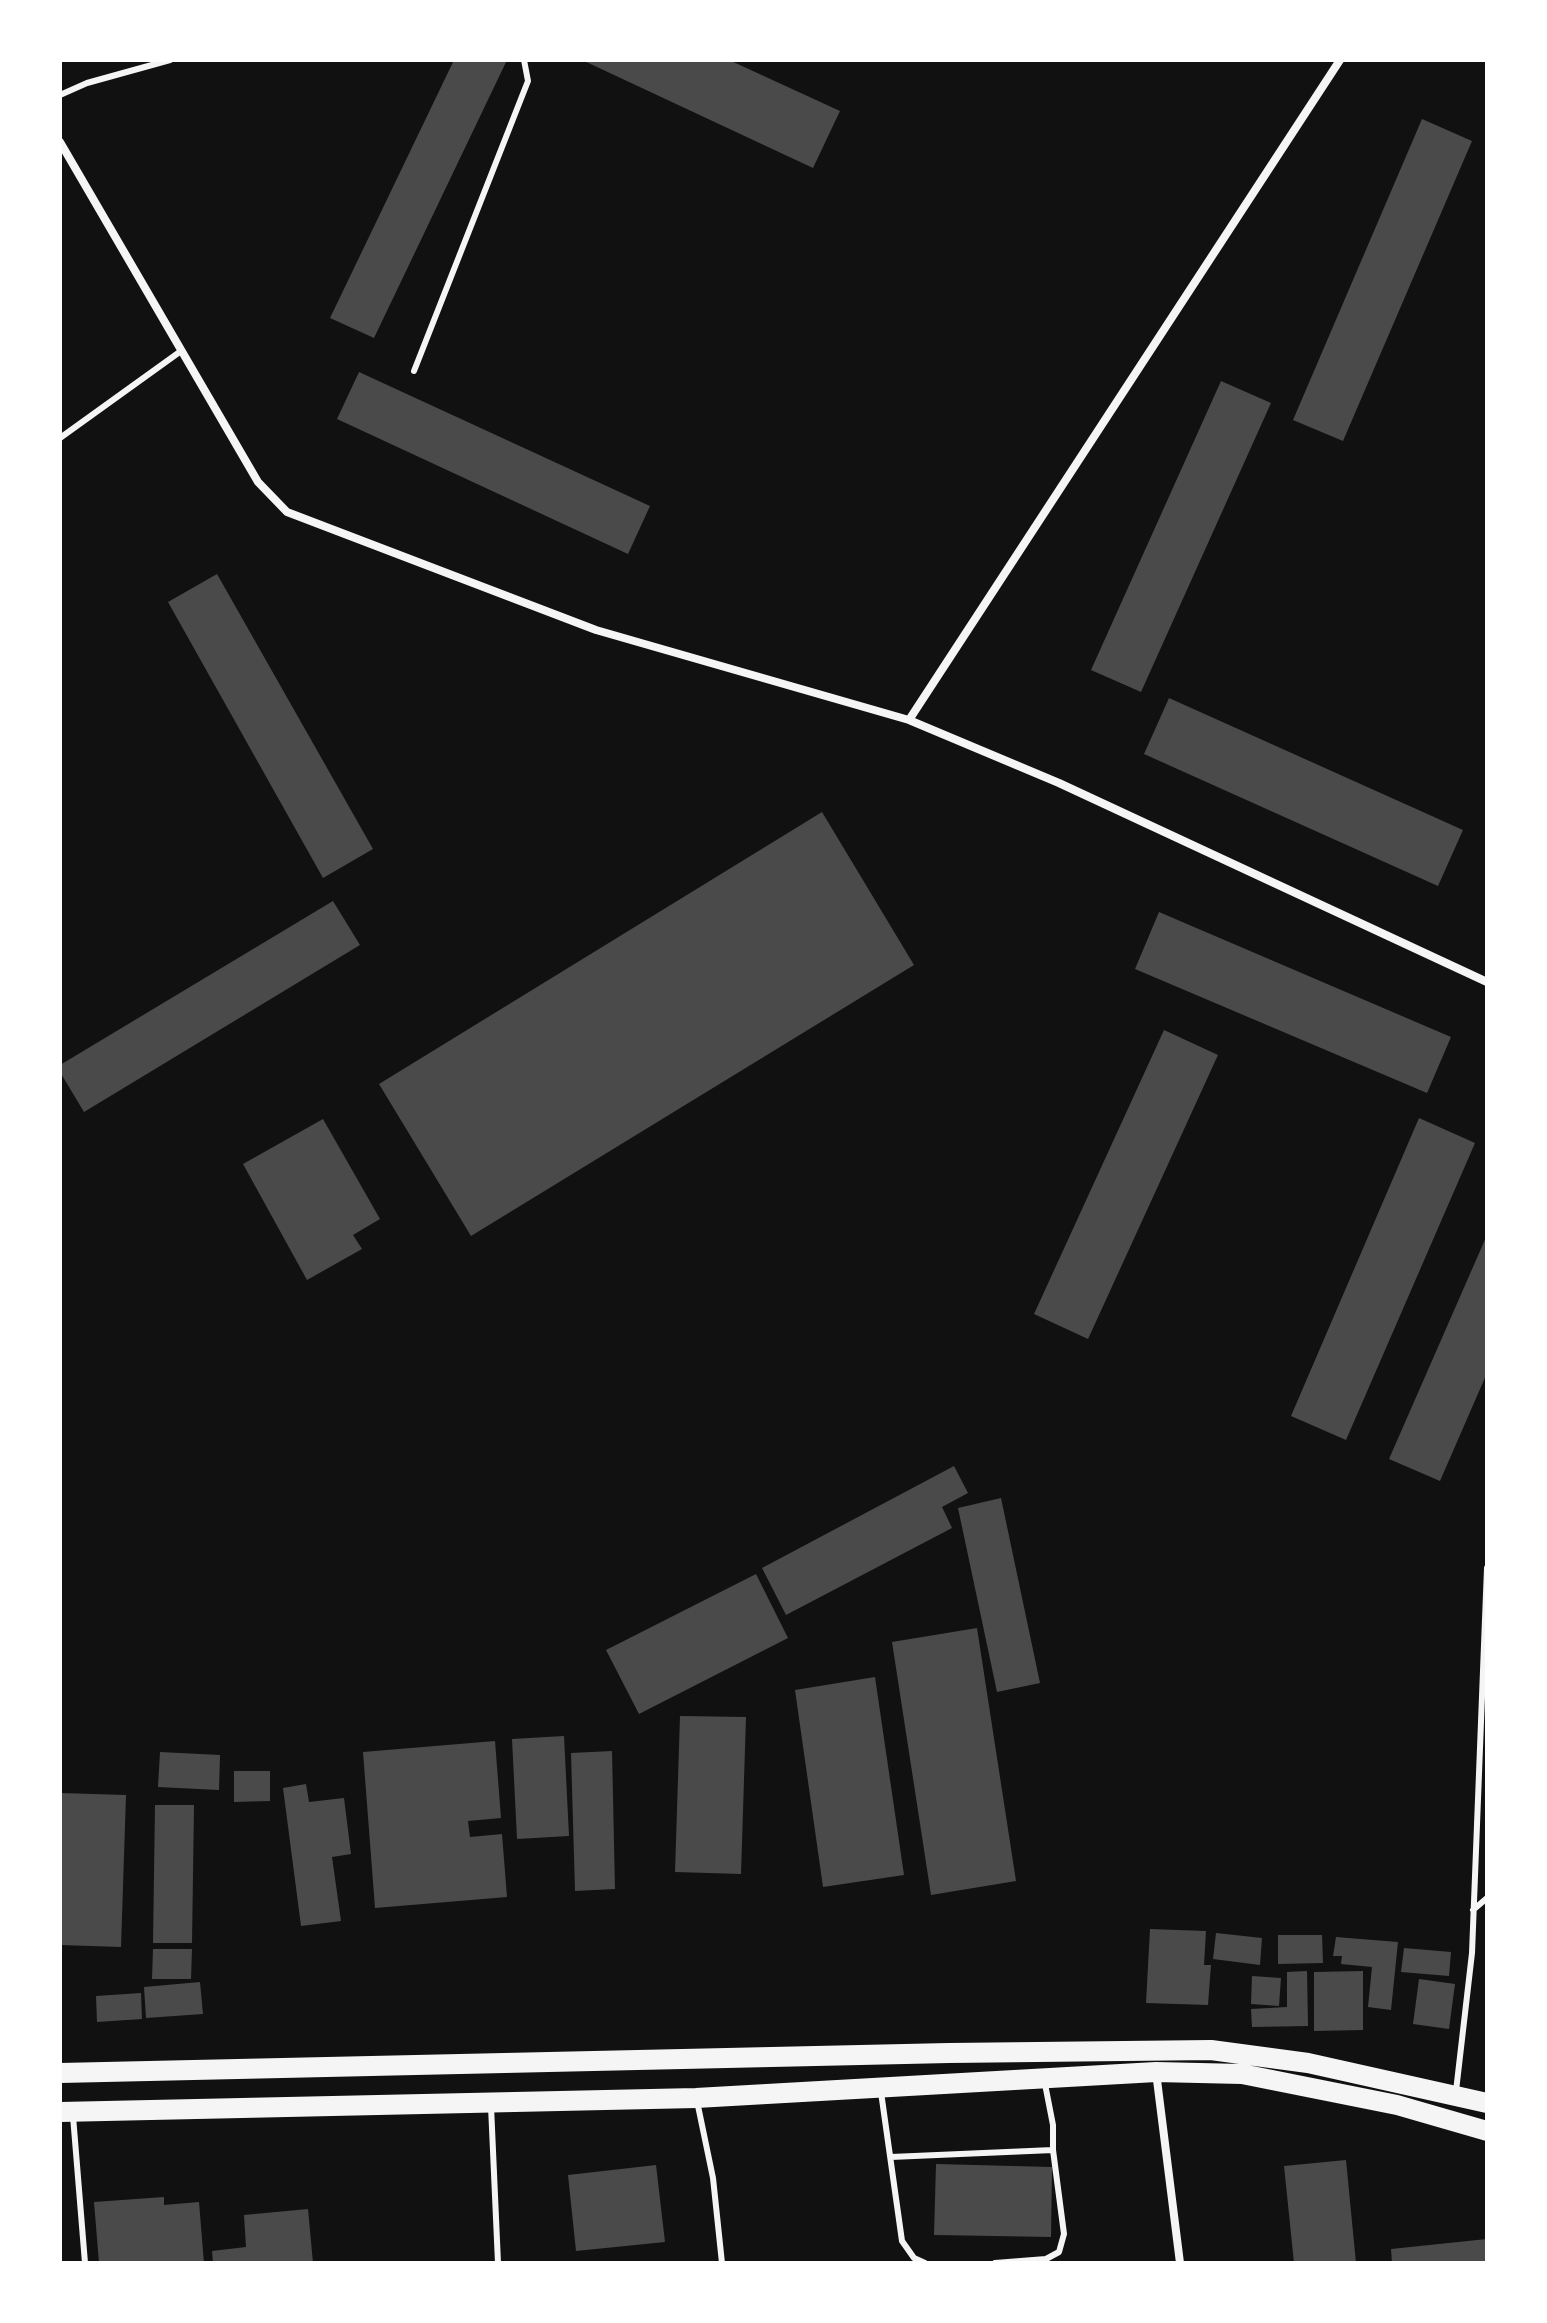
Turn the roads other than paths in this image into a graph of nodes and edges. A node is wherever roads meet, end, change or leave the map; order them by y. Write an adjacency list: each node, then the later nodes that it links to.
1 (170, 60): 4 (lane)
2 (524, 60): 7 (lane)
3 (1340, 60): 9 (street)
4 (60, 95)
5 (60, 142): 6 (street)
6 (181, 351): 8 (lane); 9 (street)
7 (414, 371)
8 (60, 438)
9 (909, 720): 10 (street)
10 (1484, 980)
11 (1487, 1568): 13 (lane)
12 (1487, 1898): 13 (lane)
13 (1473, 1910): 18 (lane)
14 (1156, 2072): 16 (main road); 23 (main road); 31 (street)
15 (60, 2073): 18 (main road)
16 (1044, 2078): 17 (main road); 24 (lane)
17 (881, 2088): 19 (main road); 25 (lane)
18 (1455, 2094): 21 (main road)
19 (696, 2098): 20 (main road); 28 (lane)
20 (491, 2102): 22 (main road); 27 (lane)
21 (1487, 2103)
22 (66, 2112): 26 (lane)
23 (1487, 2131)
24 (1053, 2150): 25 (lane); 30 (lane)
25 (891, 2157): 29 (lane)
26 (85, 2263)
27 (498, 2263)
28 (722, 2263)
29 (925, 2263)
30 (995, 2263)
31 (1180, 2263)

